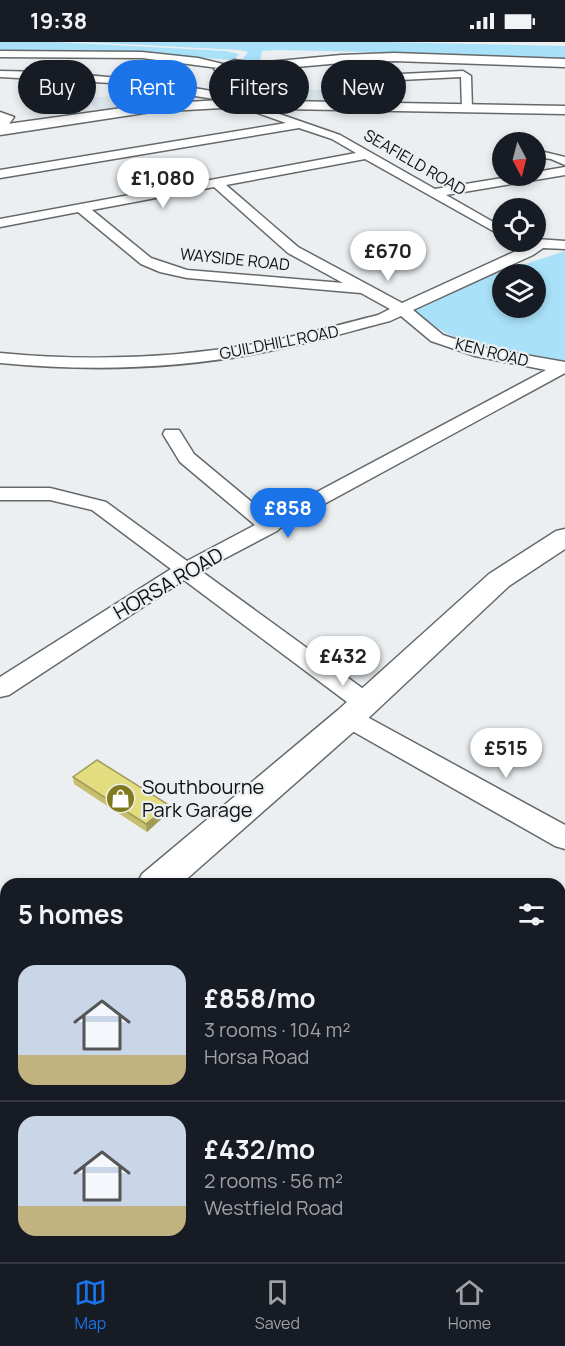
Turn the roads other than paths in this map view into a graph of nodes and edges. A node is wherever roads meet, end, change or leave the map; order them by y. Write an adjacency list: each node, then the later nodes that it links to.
1 (0, 54): 3 (street)
2 (309, 62): 4 (street)
3 (209, 63)
4 (565, 63)
5 (0, 74): 7 (street)
6 (406, 77): 10 (street)
7 (108, 80)
8 (209, 102): 13 (main road)
9 (309, 105): 10 (main road)
10 (467, 109): 11 (main road)
11 (565, 110)
12 (271, 114): 14 (street, SEAFIELD ROAD)
13 (2, 124)
14 (301, 124): 15 (street, SEAFIELD ROAD); 20 (street)
15 (366, 155): 23 (street); 25 (street, SEAFIELD ROAD)
16 (546, 155): 17 (street)
17 (565, 161)
18 (565, 171): 19 (street)
19 (546, 172)
20 (0, 174)
21 (546, 176): 24 (street)
22 (492, 181): 25 (street)
23 (217, 183): 26 (street); 32 (street, KEN ROAD)
24 (563, 186)
25 (432, 193): 28 (street, SEAFIELD ROAD)
26 (81, 208): 27 (street); 32 (street, WAYSIDE ROAD)
27 (0, 223)
28 (492, 226)
29 (546, 244): 30 (street)
30 (565, 245)
31 (528, 252): 33 (street, GUILDHILL ROAD)
32 (368, 290): 33 (street, KEN ROAD)
33 (402, 309): 34 (street, GUILDHILL ROAD); 35 (street, KEN ROAD)
34 (0, 358)
35 (564, 368): 38 (street, HORSA ROAD)
36 (172, 434): 38 (street)
37 (0, 494): 40 (street)
38 (270, 527): 40 (street, HORSA ROAD)
39 (565, 537): 42 (street)
40 (185, 570): 41 (street, HORSA ROAD); 42 (street)
41 (0, 688)
42 (356, 710): 43 (street); 44 (street)
43 (565, 838)
44 (162, 878)

